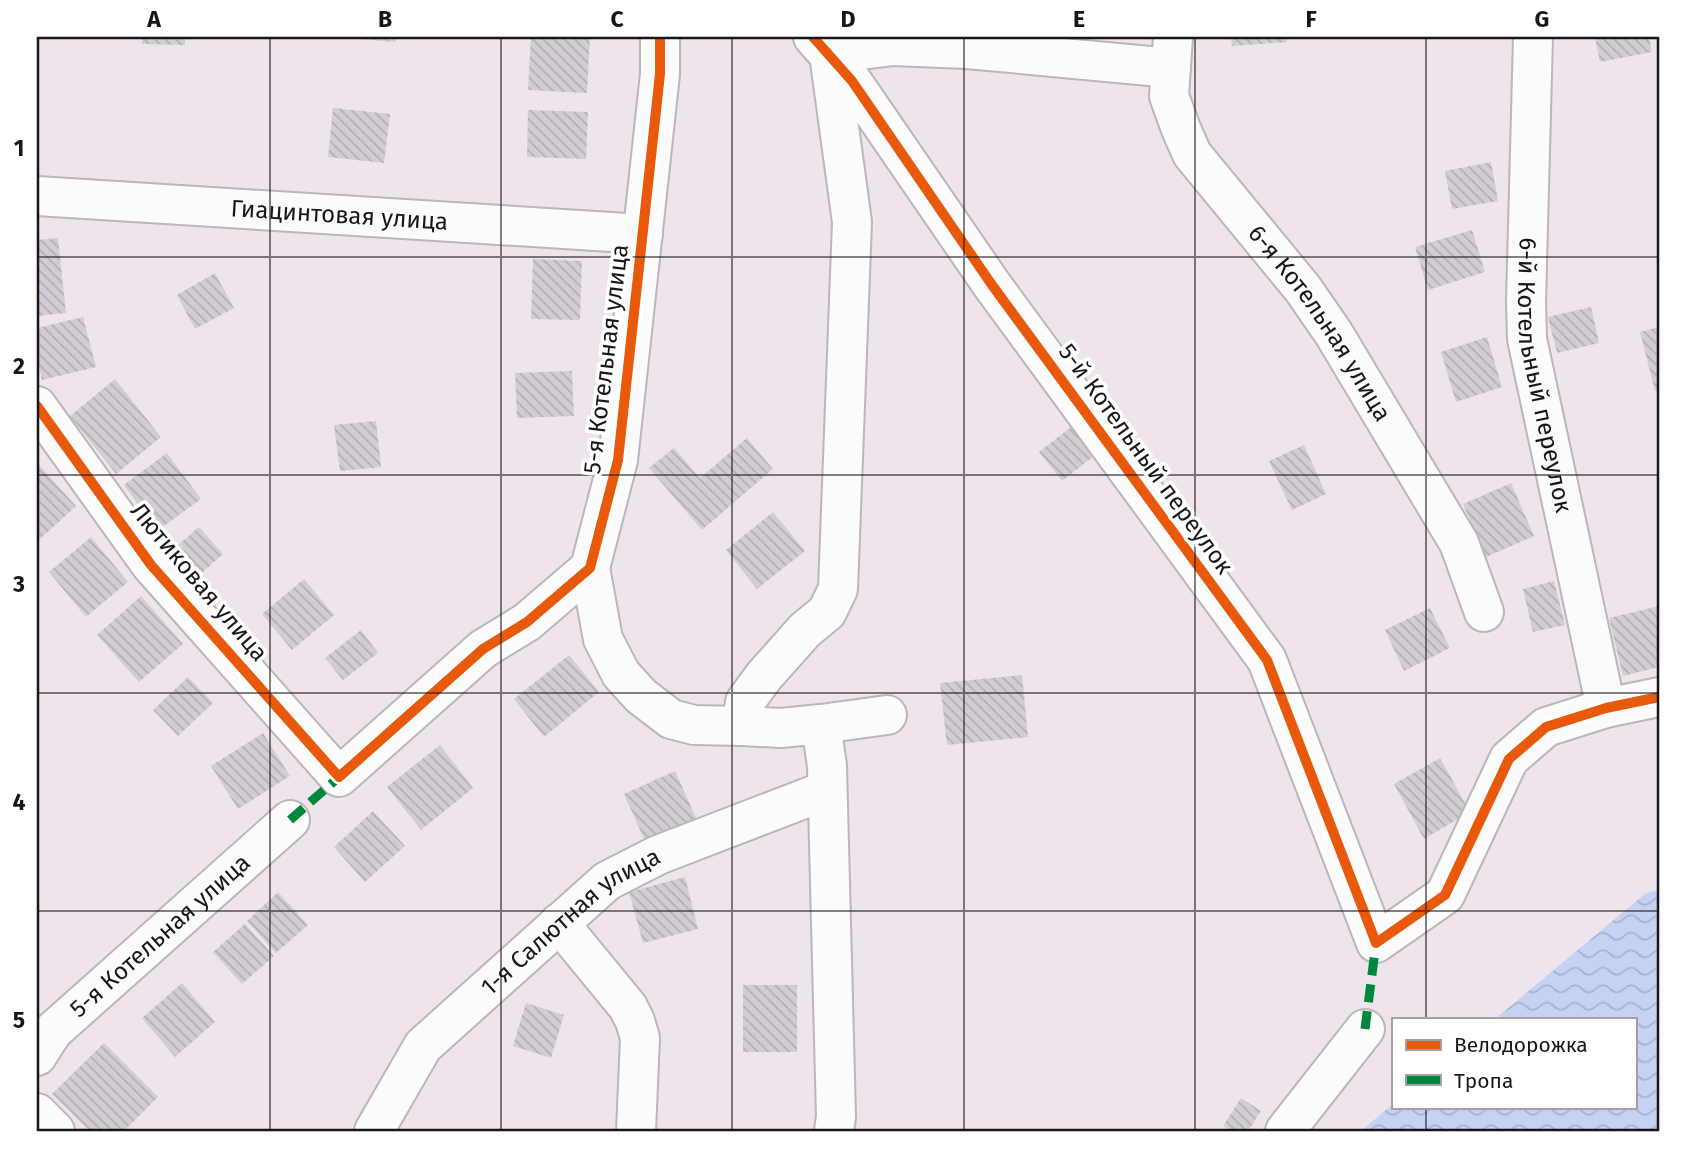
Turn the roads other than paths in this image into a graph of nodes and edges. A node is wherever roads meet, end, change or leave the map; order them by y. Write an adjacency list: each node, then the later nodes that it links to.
1 (660, 37): 6 (street, 5-я Котельная улица)
2 (1533, 37): 11 (street, 6-й Котельный переулок)
3 (821, 45): 4 (street); 11 (street, 5-й Котельный переулок); 14 (street)
4 (1172, 52): 9 (street, 6-я Котельная улица)
5 (37, 196): 6 (street, Гиацинтовая улица)
6 (643, 233): 8 (street, 5-я Котельная улица)
7 (37, 406): 8 (street, Лютиковая улица)
8 (590, 568): 14 (street)
9 (1484, 612)
10 (1659, 696): 11 (street)
11 (1606, 708)
12 (887, 716): 13 (street)
13 (821, 724): 14 (street); 15 (street)
14 (742, 726)
15 (827, 790): 17 (street, 1-я Салютная улица); 24 (street)
16 (290, 820): 19 (street, 5-я Котельная улица)
17 (559, 923): 22 (street, 1-я Салютная улица); 23 (street)
18 (1365, 1028): 25 (street)
19 (37, 1056)
20 (37, 1113): 21 (street)
21 (55, 1131)
22 (374, 1131)
23 (636, 1131)
24 (834, 1131)
25 (1285, 1131)

